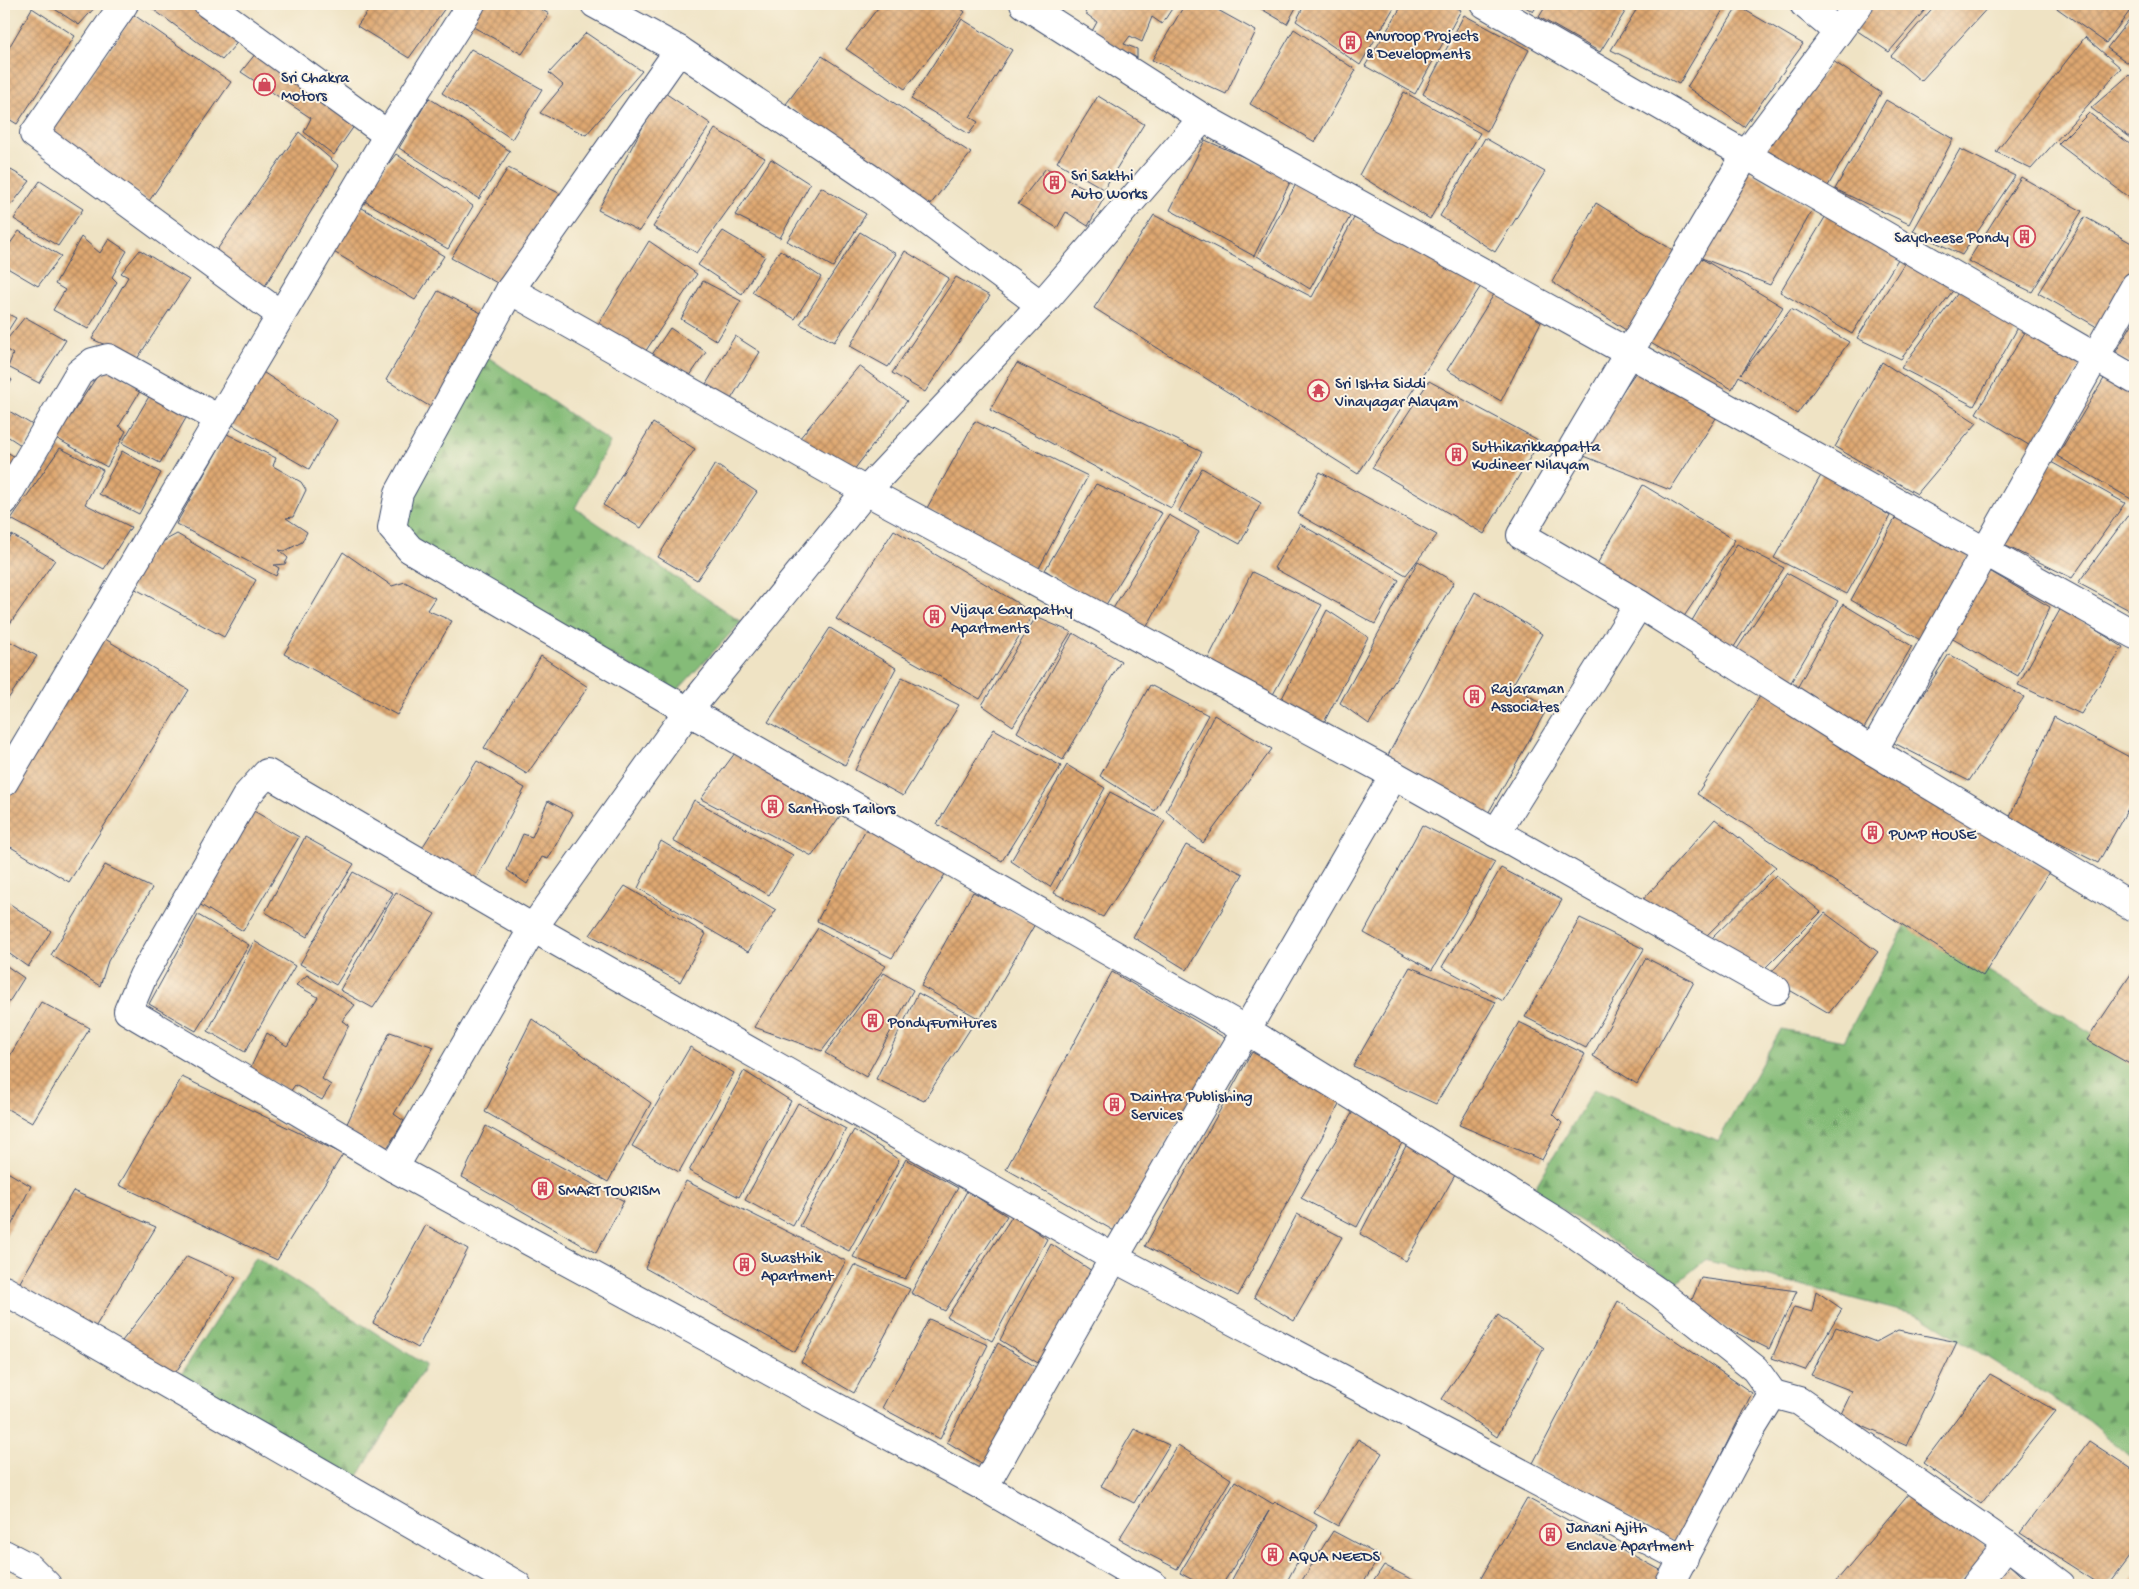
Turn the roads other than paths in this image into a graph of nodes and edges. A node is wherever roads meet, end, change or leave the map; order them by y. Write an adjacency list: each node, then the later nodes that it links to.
1 (124, 4): 17 (street)
2 (208, 4): 12 (street)
3 (471, 4): 12 (street)
4 (595, 4): 10 (street)
5 (1024, 4): 11 (street)
6 (1485, 4): 13 (street)
7 (1804, 4): 9 (street)
8 (1859, 4): 9 (street)
9 (1838, 32): 13 (street)
10 (679, 50): 15 (street); 16 (street)
11 (1202, 118): 16 (street); 18 (street)
12 (388, 135): 17 (street)
13 (1746, 156): 18 (street); 19 (street)
14 (2135, 286): 19 (street)
15 (510, 290): 22 (street); 27 (street)
16 (1041, 305): 22 (street)
17 (280, 315): 21 (street)
18 (1630, 353): 24 (street); 25 (street)
19 (2096, 358): 20 (street); 24 (street)
20 (2135, 380)
21 (219, 420): 23 (street); 30 (street)
22 (866, 491): 27 (street); 29 (street)
23 (4, 501)
24 (1987, 552): 26 (street); 28 (street)
25 (1639, 604): 28 (street); 31 (street)
26 (2135, 636)
27 (688, 711): 33 (street); 35 (street)
28 (1873, 751): 32 (street)
29 (1394, 775): 31 (street); 35 (street)
30 (4, 782)
31 (1496, 832): 34 (street)
32 (2135, 908)
33 (533, 928): 36 (street); 36 (street); 37 (street)
34 (1776, 990)
35 (1246, 1030): 37 (street); 39 (street)
36 (394, 1168): 40 (street)
37 (1114, 1258): 40 (street); 43 (street)
38 (4, 1290): 45 (street)
39 (1773, 1394): 41 (street); 43 (street)
40 (984, 1487): 46 (street)
41 (2007, 1545): 48 (street); 49 (street)
42 (4, 1554): 44 (street)
43 (1684, 1559): 47 (street)
44 (47, 1585)
45 (518, 1585)
46 (1153, 1585)
47 (1669, 1585)
48 (1975, 1585)
49 (2060, 1585)

